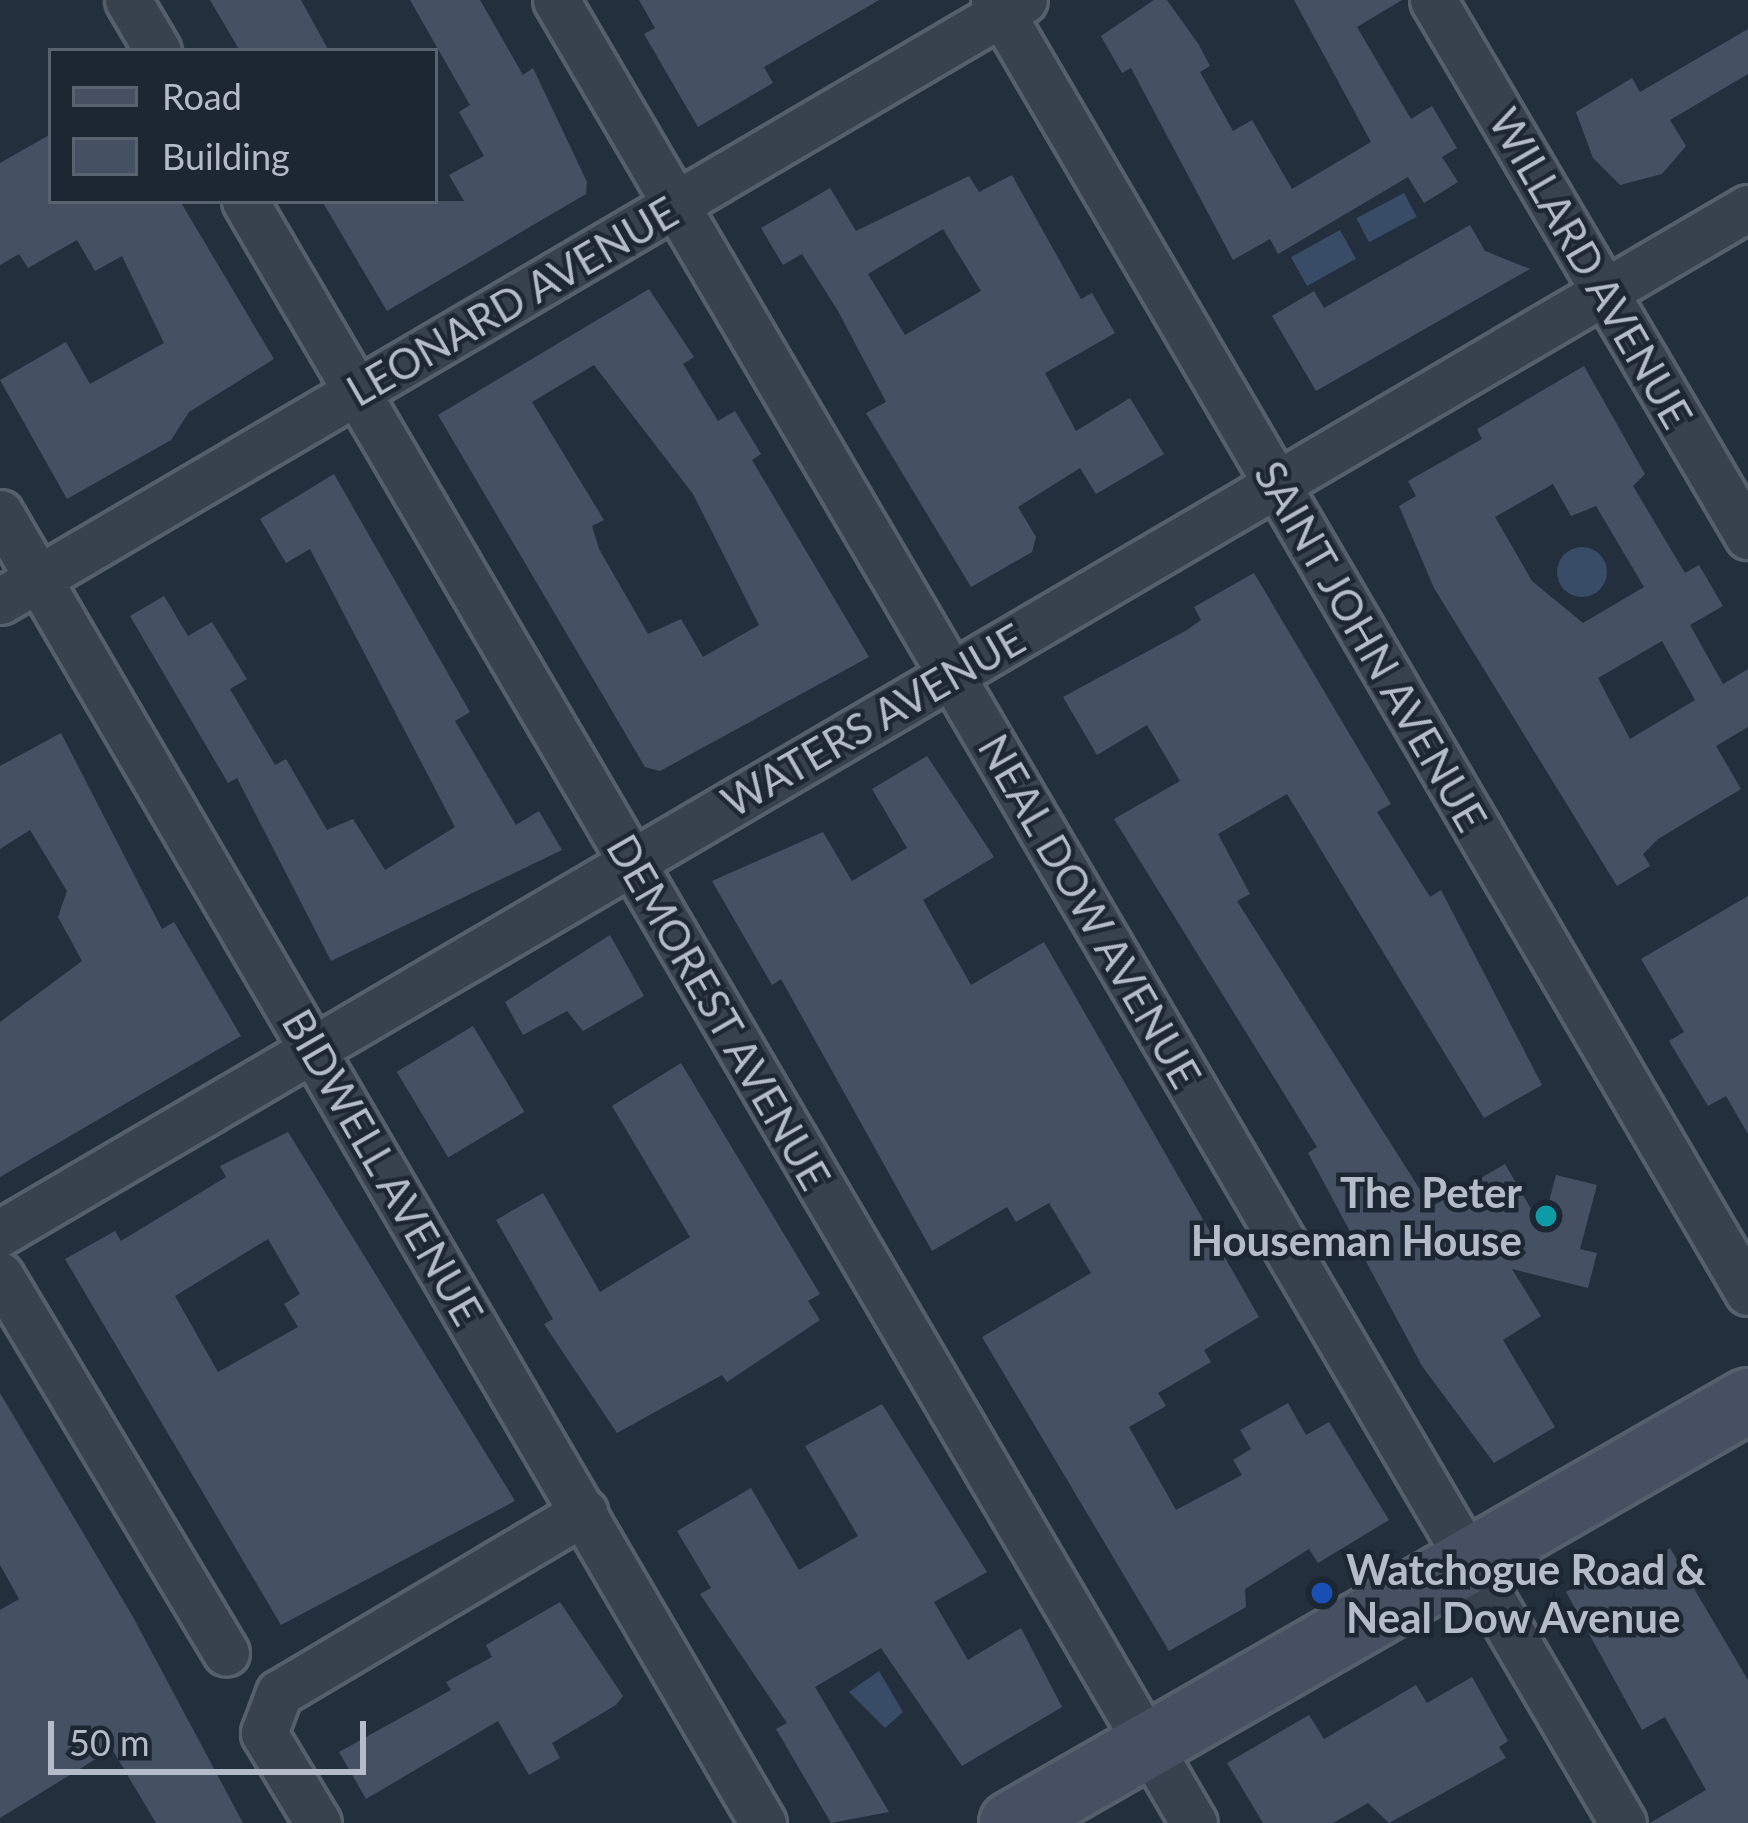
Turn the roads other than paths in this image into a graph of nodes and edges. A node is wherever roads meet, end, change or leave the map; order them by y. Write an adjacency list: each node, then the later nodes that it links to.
1 (128, 0): 5 (street)
2 (556, 0): 7 (street, NEAL DOW AVENUE)
3 (1433, 0): 9 (street, WILLARD AVENUE)
4 (1006, 4): 7 (street, LEONARD AVENUE); 11 (street, SAINT JOHN AVENUE)
5 (156, 48)
6 (247, 204): 10 (street, DEMOREST AVENUE)
7 (676, 205): 10 (street, LEONARD AVENUE); 15 (street, NEAL DOW AVENUE)
8 (1748, 208): 9 (street, WATERS AVENUE)
9 (1605, 292): 11 (street, WATERS AVENUE); 13 (street, WILLARD AVENUE)
10 (357, 392): 14 (street, LEONARD AVENUE); 16 (street, DEMOREST AVENUE)
11 (1277, 484): 15 (street, WATERS AVENUE); 20 (street, SAINT JOHN AVENUE)
12 (0, 513): 14 (street, BIDWELL AVENUE)
13 (1748, 536)
14 (19, 590): 17 (street, BIDWELL AVENUE)
15 (951, 674): 16 (street, WATERS AVENUE); 23 (street, NEAL DOW AVENUE)
16 (631, 862): 17 (street, WATERS AVENUE); 25 (street, DEMOREST AVENUE)
17 (314, 1048): 18 (street, WATERS AVENUE); 22 (street, BIDWELL AVENUE)
18 (0, 1233)
19 (0, 1275): 24 (street)
20 (1748, 1292)
21 (1748, 1400): 23 (street)
22 (584, 1511): 26 (street); 27 (street, BIDWELL AVENUE)
23 (1468, 1556): 25 (street); 30 (street, NEAL DOW AVENUE)
24 (226, 1653)
25 (1147, 1742): 28 (street); 29 (street, DEMOREST AVENUE)
26 (318, 1823)
27 (763, 1823)
28 (1011, 1823)
29 (1194, 1823)
30 (1623, 1823)

